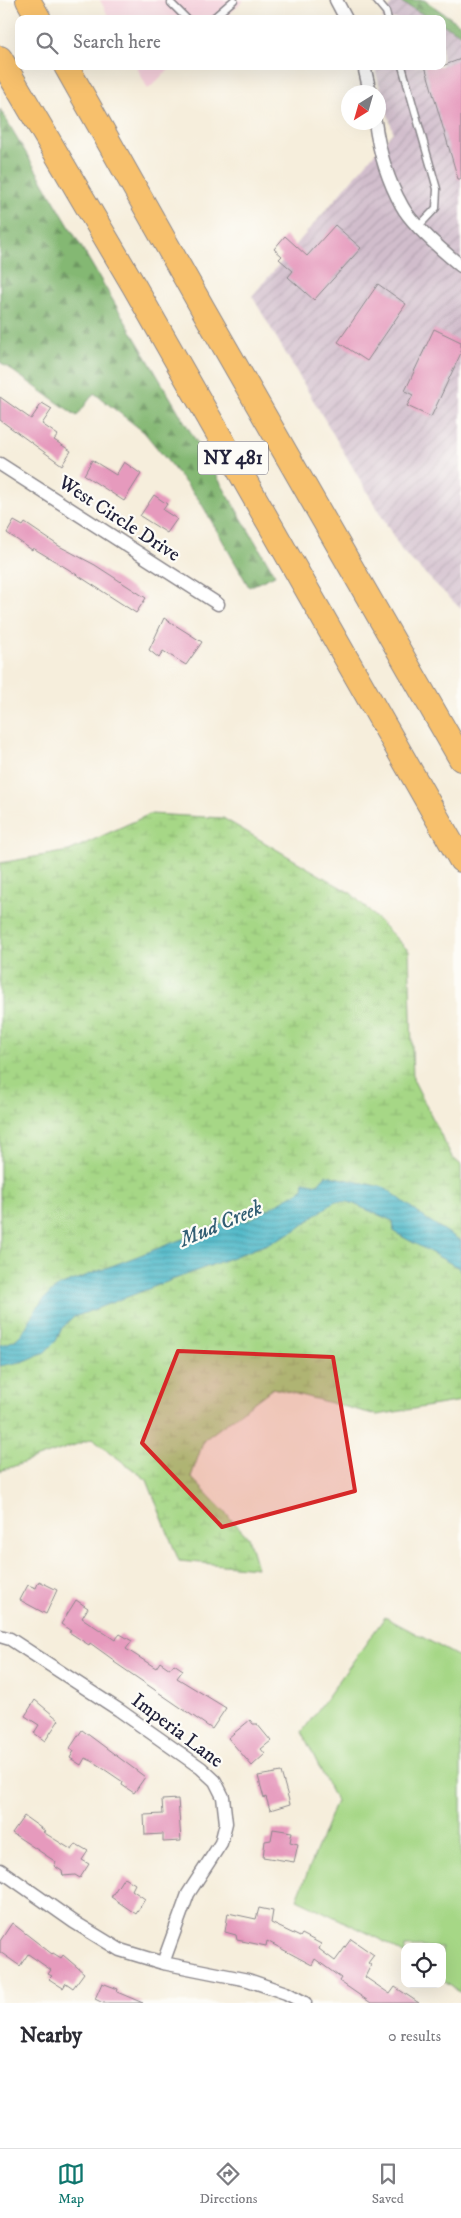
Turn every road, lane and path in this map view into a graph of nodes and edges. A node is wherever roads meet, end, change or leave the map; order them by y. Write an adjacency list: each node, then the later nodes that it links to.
1 (28, 0): 6 (highway)
2 (234, 0): 8 (lane)
3 (336, 0): 9 (street)
4 (376, 0): 10 (lane)
5 (171, 2): 7 (lane)
6 (37, 15)
7 (182, 15)
8 (217, 15)
9 (344, 15)
10 (387, 15)
11 (0, 58): 22 (highway, NY 481)
12 (68, 70): 21 (highway, NY 481)
13 (365, 70): 15 (street)
14 (403, 70): 17 (lane)
15 (368, 85)
16 (377, 130): 17 (street)
17 (419, 226): 18 (street)
18 (461, 266)
19 (0, 464): 20 (street, West Circle Drive)
20 (218, 604)
21 (461, 759)
22 (461, 860)
23 (0, 1636): 25 (street, Imperia Lane)
24 (0, 1870): 25 (street)
25 (163, 1963): 26 (street)
26 (305, 2003)

